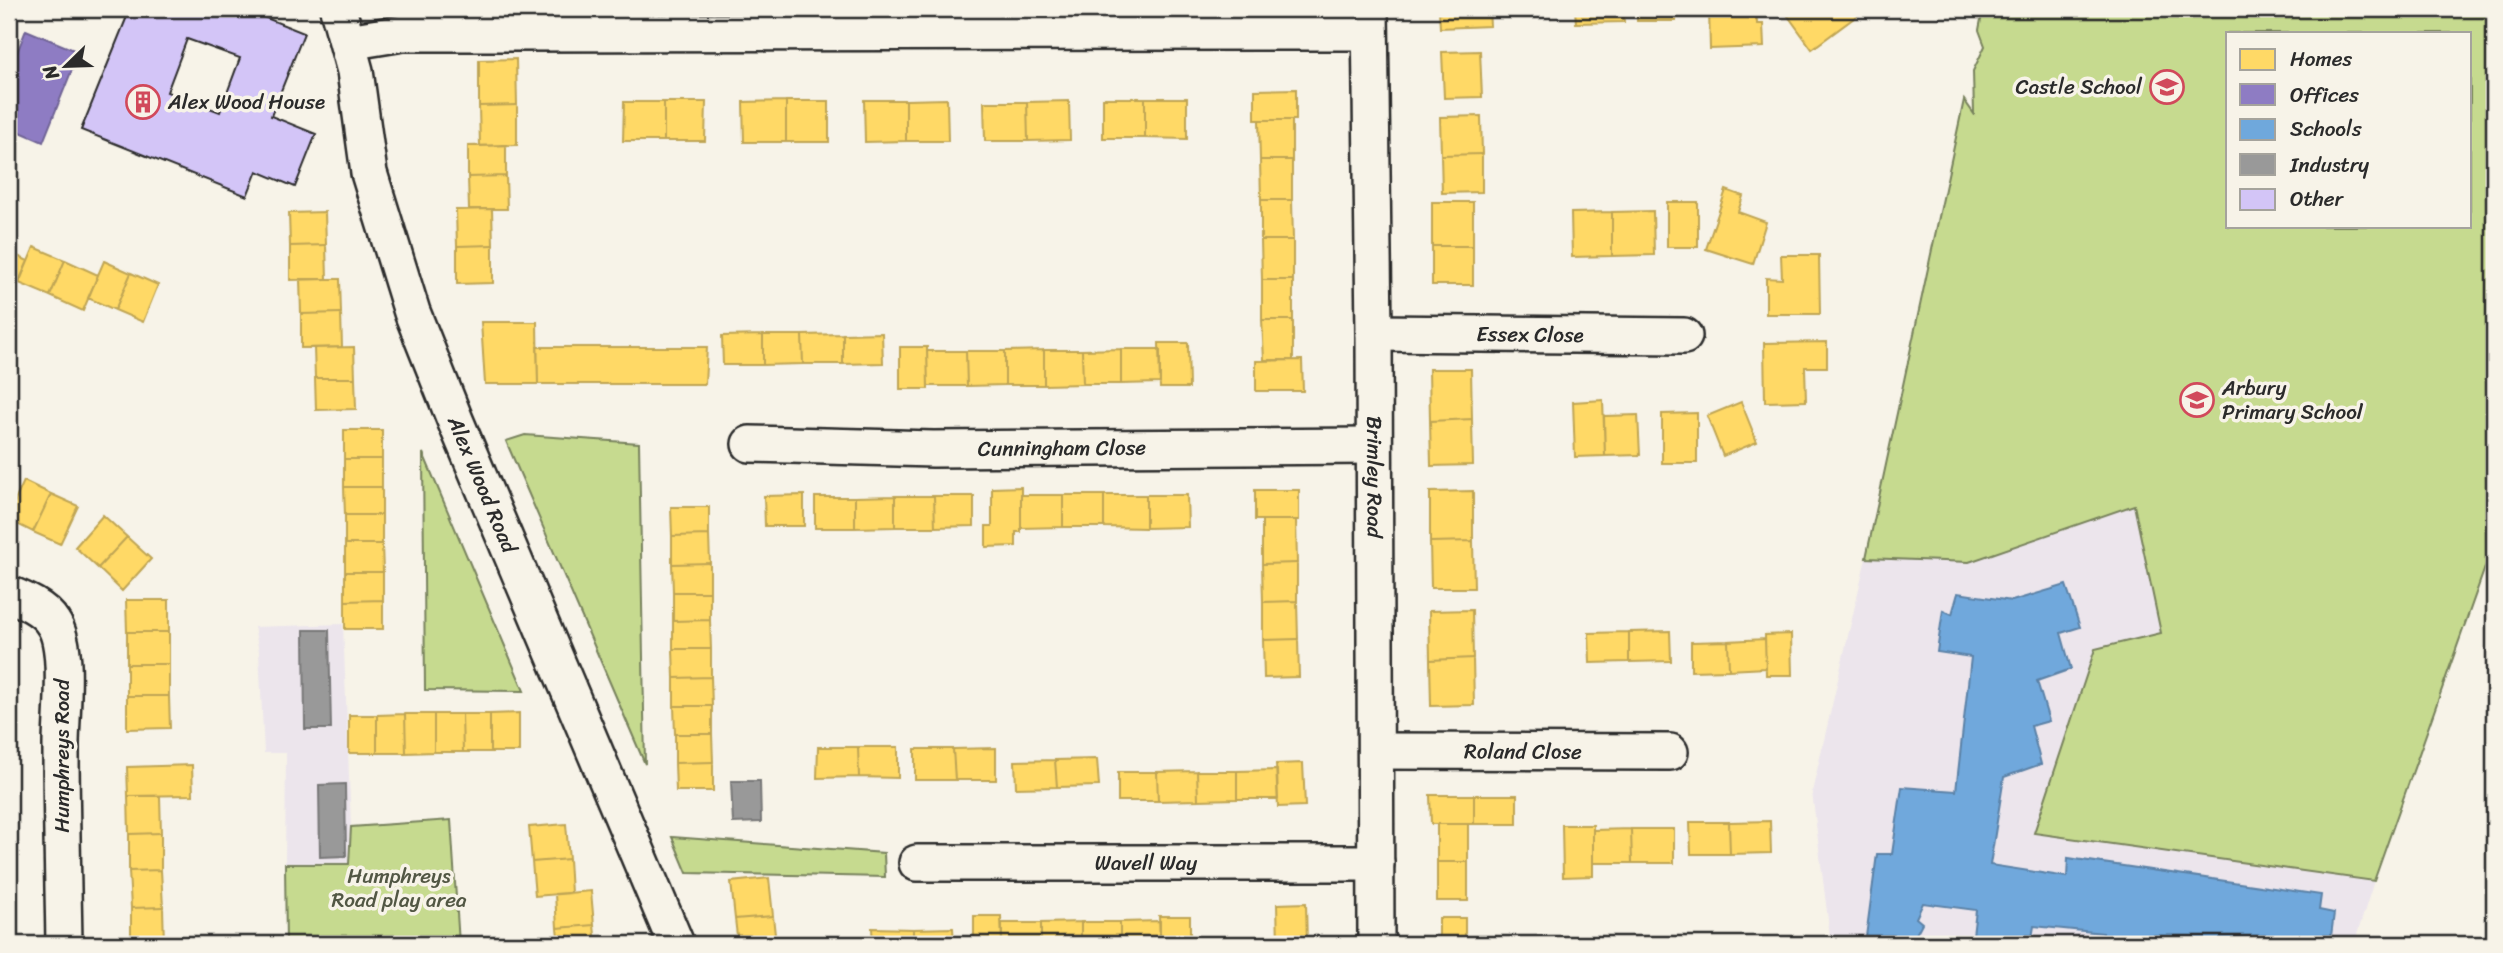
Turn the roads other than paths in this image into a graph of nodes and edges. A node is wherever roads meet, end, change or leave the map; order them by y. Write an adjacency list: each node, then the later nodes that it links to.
1 (338, 9): 3 (street, Alex Wood Road)
2 (1370, 20): 3 (street); 4 (street, Brimley Road)
3 (348, 42): 14 (street, Alex Wood Road)
4 (1374, 333): 5 (street, Essex Close); 7 (street, Brimley Road)
5 (1684, 336)
6 (750, 444): 7 (street, Cunningham Close)
7 (1373, 446): 9 (street, Brimley Road)
8 (9, 594): 13 (street, Humphreys Road)
9 (1376, 751): 10 (street, Roland Close); 12 (street, Brimley Road)
10 (1670, 752)
11 (917, 863): 12 (street, Wavell Way)
12 (1376, 863): 15 (street, Brimley Road)
13 (64, 944)
14 (676, 944)
15 (1376, 944)

